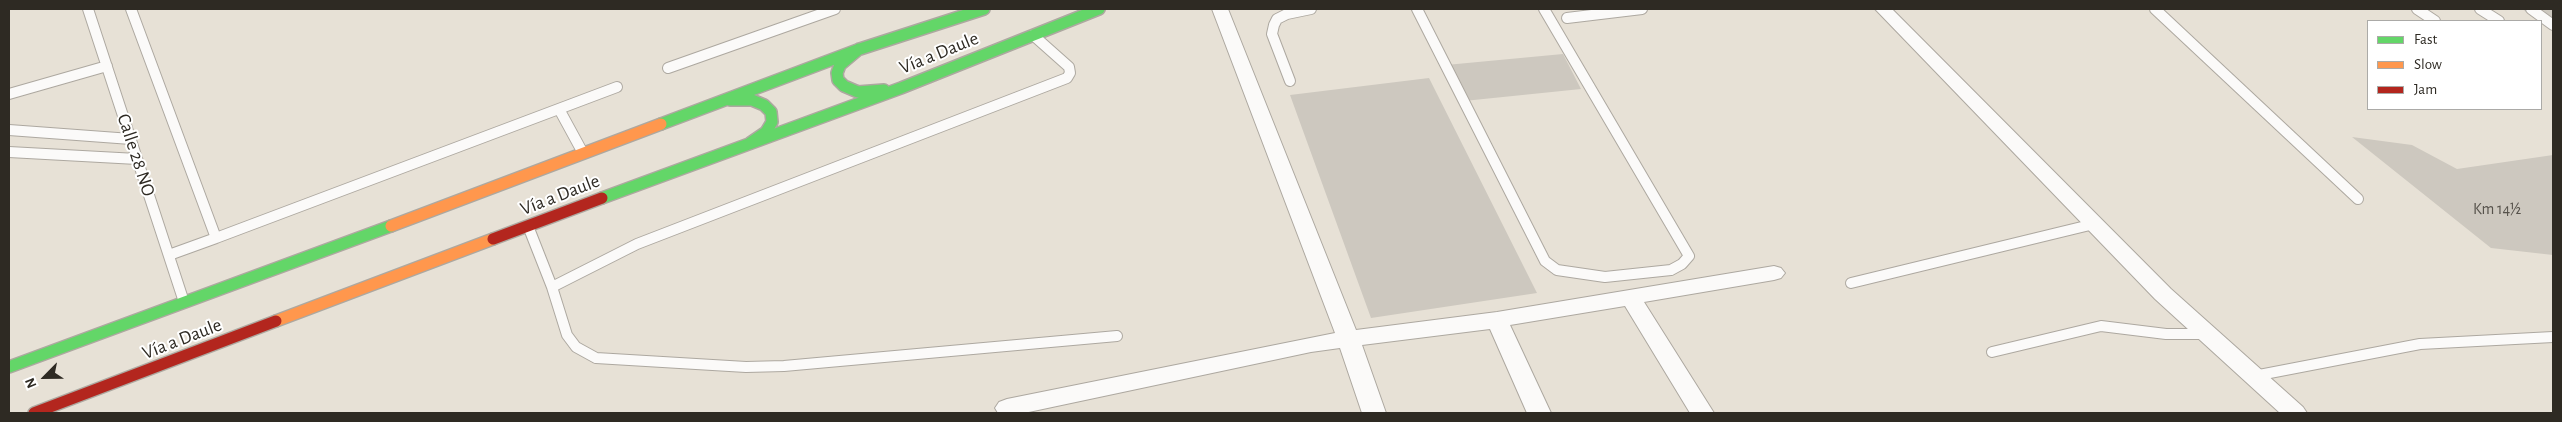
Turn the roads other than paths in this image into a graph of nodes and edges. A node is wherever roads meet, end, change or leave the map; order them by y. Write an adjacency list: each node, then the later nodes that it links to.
1 (88, 9): 22 (lane, Calle 28 NO)
2 (131, 9): 39 (lane)
3 (836, 9): 23 (lane)
4 (984, 9): 21 (highway, Vía a Daule)
5 (1099, 9): 20 (highway, Vía a Daule)
6 (1220, 9): 50 (street)
7 (1311, 9): 24 (lane)
8 (1418, 9): 9 (lane)
9 (1544, 9)
10 (1642, 9): 16 (lane)
11 (1883, 9): 37 (street)
12 (2155, 9): 36 (lane)
13 (2418, 9): 17 (lane)
14 (2480, 9): 18 (lane)
15 (2531, 9): 19 (lane)
16 (1567, 18)
17 (2434, 20)
18 (2497, 20)
19 (2553, 24)
20 (1033, 35): 26 (highway, Vía a Daule); 43 (lane)
21 (860, 48): 26 (highway); 28 (highway, Vía a Daule)
22 (107, 66): 27 (lane); 31 (lane, Calle 28 NO)
23 (668, 68)
24 (1290, 80)
25 (617, 87): 29 (lane)
26 (901, 88): 32 (highway, Vía a Daule)
27 (9, 94)
28 (720, 101): 32 (highway); 34 (highway, Vía a Daule)
29 (559, 109): 34 (lane); 39 (lane)
30 (9, 130): 31 (lane)
31 (131, 139): 35 (lane, Calle 28 NO)
32 (739, 148): 38 (highway, Vía a Daule)
33 (9, 152): 35 (lane)
34 (583, 153): 45 (highway, Vía a Daule)
35 (137, 159): 40 (lane, Calle 28 NO)
36 (2358, 200)
37 (2094, 224): 42 (lane); 47 (street)
38 (528, 226): 43 (lane); 55 (highway, Vía a Daule)
39 (216, 238): 40 (lane)
40 (169, 255): 45 (lane, Calle 28 NO)
41 (1774, 272): 44 (street)
42 (1850, 283)
43 (552, 287): 48 (lane)
44 (1630, 297): 46 (street); 58 (street)
45 (184, 302): 52 (highway, Vía a Daule)
46 (1496, 320): 50 (street); 57 (street)
47 (2205, 334): 51 (lane); 53 (street)
48 (1117, 336)
49 (2553, 337): 53 (lane)
50 (1349, 341): 54 (street); 56 (street)
51 (1992, 352)
52 (9, 366)
53 (2254, 376): 59 (street)
54 (1007, 408)
55 (34, 413)
56 (1374, 413)
57 (1539, 413)
58 (1702, 413)
59 (2295, 413)

